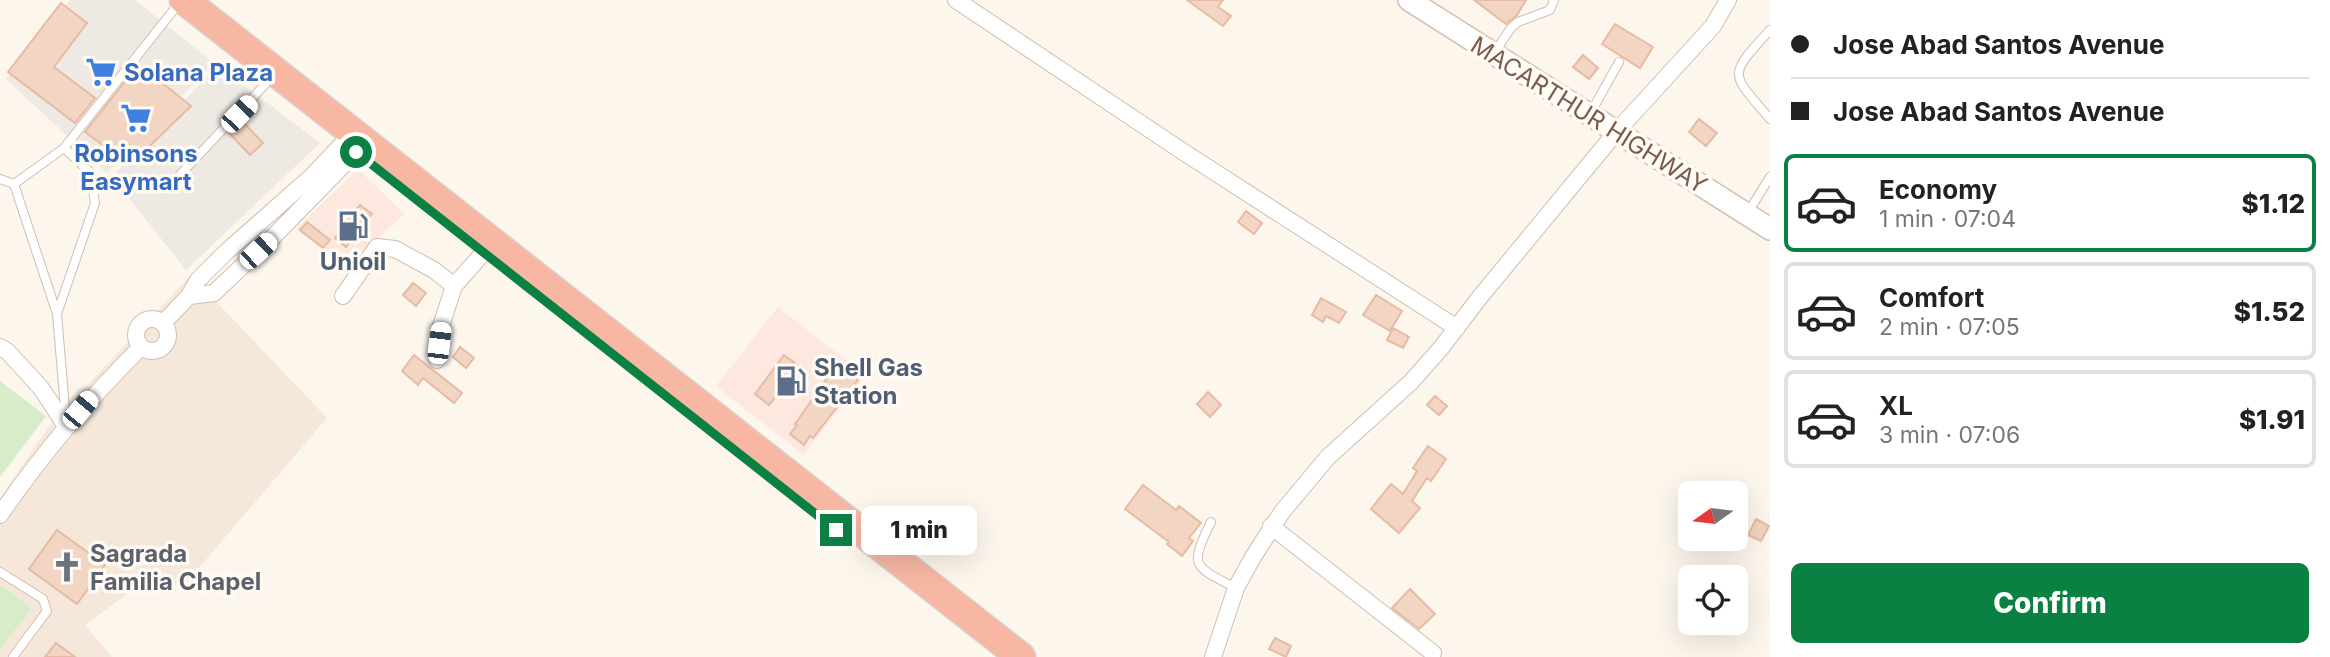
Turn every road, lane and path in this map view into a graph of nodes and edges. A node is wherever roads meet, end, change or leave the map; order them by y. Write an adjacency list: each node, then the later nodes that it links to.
1 (956, 0): 33 (street)
2 (1554, 0): 7 (lane)
3 (1728, 0): 12 (street)
4 (176, 2): 9 (highway); 14 (lane)
5 (1418, 2): 7 (main road, MACARTHUR HIGHWAY)
6 (1770, 30): 11 (lane)
7 (1493, 55): 10 (main road, MACARTHUR HIGHWAY)
8 (1619, 62): 10 (lane)
9 (272, 77): 13 (highway); 18 (lane)
10 (1590, 114): 12 (main road, MACARTHUR HIGHWAY)
11 (1770, 119)
12 (1617, 131): 22 (main road, MACARTHUR HIGHWAY); 33 (street)
13 (354, 143): 15 (street); 26 (highway)
14 (64, 148): 19 (lane); 32 (lane)
15 (322, 177): 20 (street); 21 (street)
16 (1770, 177): 22 (lane)
17 (0, 178): 19 (lane)
18 (176, 179)
19 (14, 184): 32 (lane)
20 (299, 187): 21 (street); 23 (street)
21 (312, 199): 25 (street)
22 (1747, 214): 24 (main road, MACARTHUR HIGHWAY)
23 (257, 223): 25 (street); 27 (street)
24 (1770, 229)
25 (273, 237): 28 (street)
26 (488, 248): 29 (street); 44 (highway); 45 (highway)
27 (225, 253): 28 (street); 30 (street)
28 (243, 265): 30 (street)
29 (454, 285): 31 (street); 35 (street)
30 (189, 296): 36 (street)
31 (343, 296)
32 (57, 314): 36 (lane)
33 (1457, 328): 39 (street)
34 (0, 346): 36 (street)
35 (437, 360)
36 (66, 426): 37 (street)
37 (0, 515)
38 (1211, 522): 41 (lane)
39 (1271, 526): 41 (street); 42 (street)
40 (0, 572): 43 (lane)
41 (1236, 588): 46 (street)
42 (1433, 653)
43 (13, 657)
44 (998, 657)
45 (1021, 657)
46 (1213, 657)

